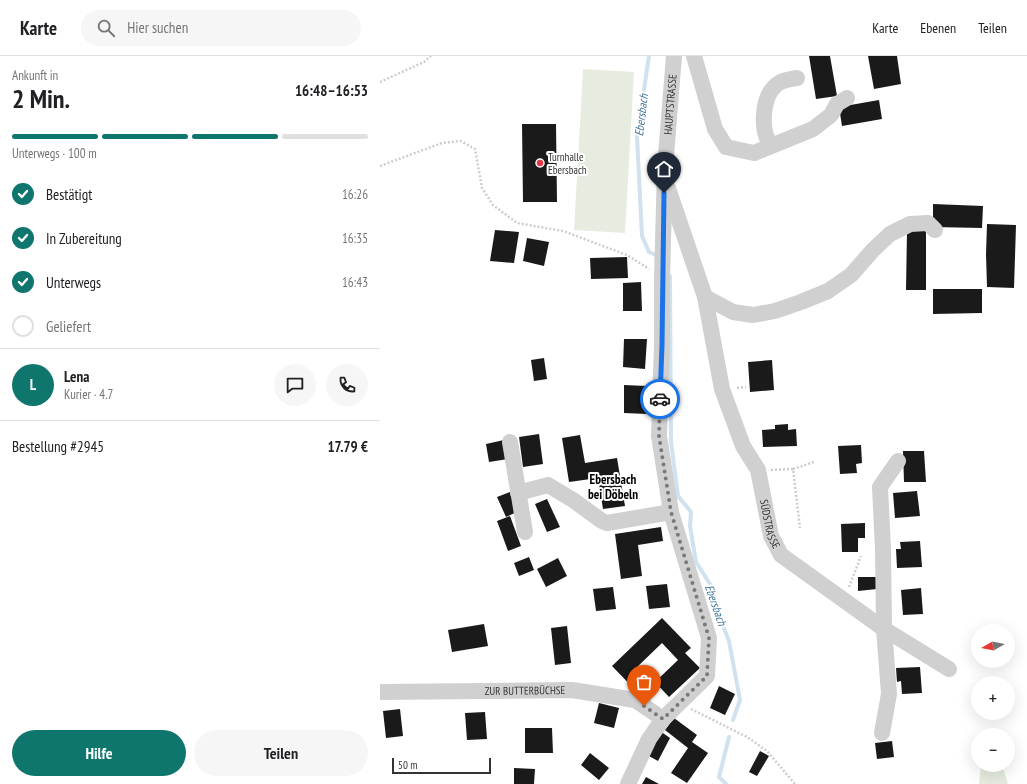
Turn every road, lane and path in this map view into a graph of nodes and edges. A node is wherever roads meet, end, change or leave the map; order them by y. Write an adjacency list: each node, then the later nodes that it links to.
1 (431, 56): 5 (path)
2 (674, 56): 9 (street, HAUPTSTRASSE)
3 (694, 56): 7 (street)
4 (796, 78): 7 (street)
5 (380, 82)
6 (846, 98): 7 (street)
7 (770, 146)
8 (380, 166): 11 (path)
9 (665, 179): 11 (street, HAUPTSTRASSE); 12 (street, SÜDSTRASSE)
10 (934, 230): 12 (street)
11 (662, 272): 19 (street, HAUPTSTRASSE)
12 (705, 297): 17 (street, SÜDSTRASSE)
13 (510, 442): 18 (street)
14 (898, 461): 24 (street)
15 (814, 462): 16 (path)
16 (793, 469): 17 (path); 20 (path)
17 (758, 470): 23 (street, SÜDSTRASSE)
18 (518, 493): 19 (street); 21 (street)
19 (671, 512): 27 (street, HAUPTSTRASSE)
20 (800, 528)
21 (524, 532)
22 (861, 556): 23 (path)
23 (844, 601): 24 (street, SÜDSTRASSE)
24 (884, 629): 25 (street, SÜDSTRASSE); 29 (street)
25 (950, 669)
26 (380, 692): 28 (street, ZUR BUTTERBÜCHSE)
27 (682, 701): 28 (street, HAUPTSTRASSE); 31 (path)
28 (663, 719): 30 (street, HAUPTSTRASSE)
29 (882, 733)
30 (628, 784)
31 (795, 784)

